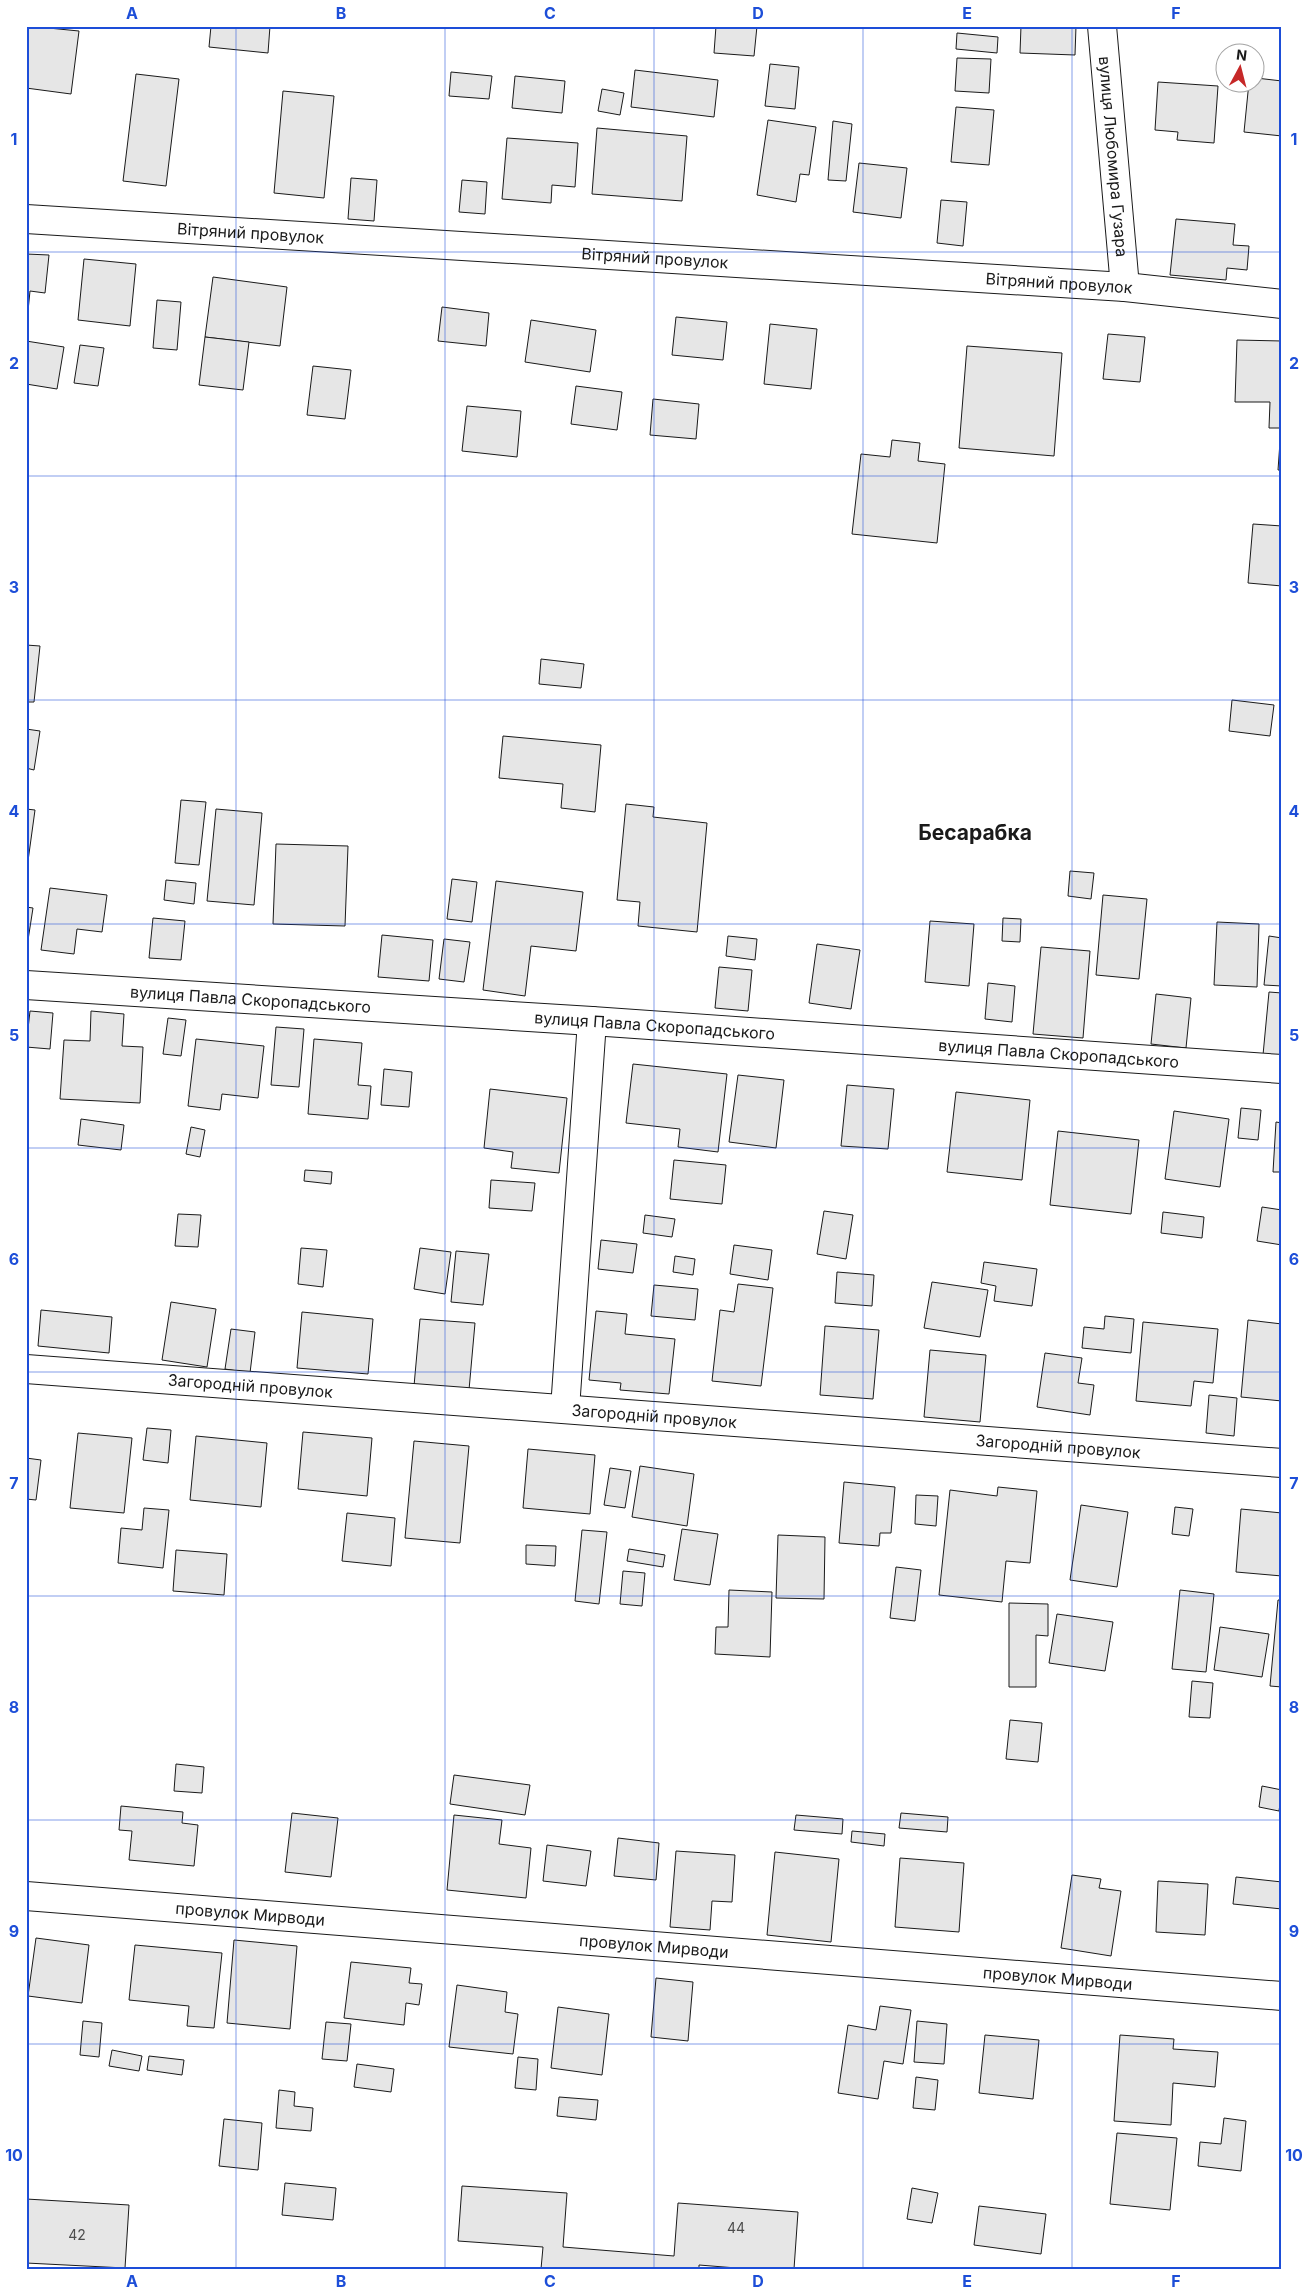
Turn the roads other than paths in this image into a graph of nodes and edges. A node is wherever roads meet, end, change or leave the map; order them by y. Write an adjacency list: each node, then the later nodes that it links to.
1 (1102, 26): 3 (street, вулиця Любомира Гузара)
2 (26, 219): 3 (street, Вітряний провулок)
3 (1124, 287): 4 (street, Вітряний провулок)
4 (1282, 304)
5 (26, 985): 6 (street, вулиця Павла Скоропадського)
6 (592, 1021): 7 (street, вулиця Павла Скоропадського); 9 (street)
7 (1282, 1069)
8 (26, 1369): 9 (street, Загородній провулок)
9 (565, 1409): 10 (street, Загородній провулок)
10 (1282, 1463)
11 (26, 1896): 12 (street, провулок Мирводи)
12 (1282, 1996)

